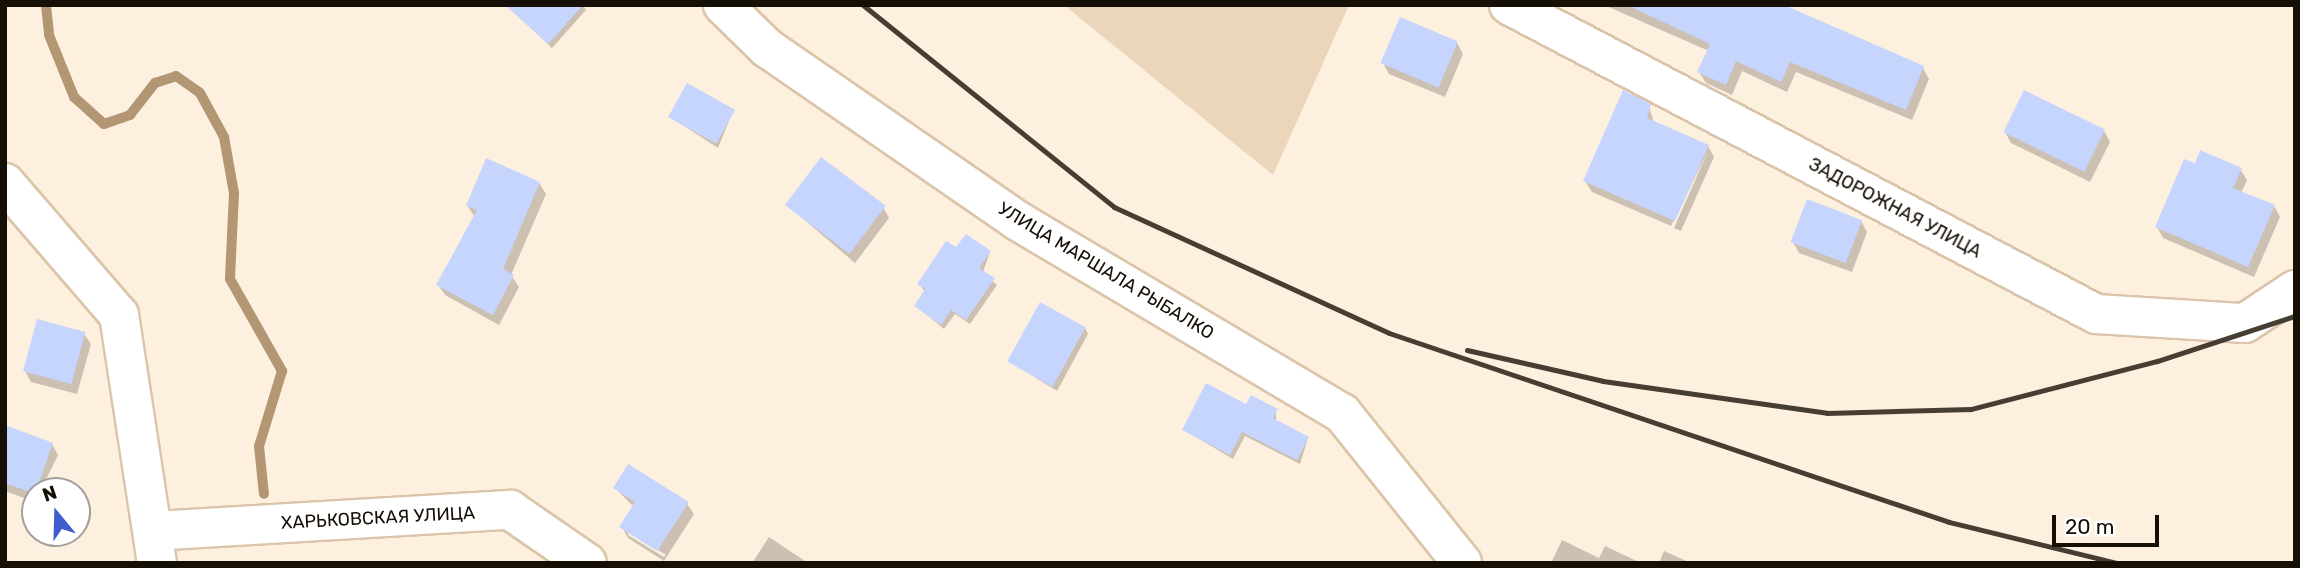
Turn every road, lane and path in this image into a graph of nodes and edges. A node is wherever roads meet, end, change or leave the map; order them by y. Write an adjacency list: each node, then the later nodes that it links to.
1 (723, 5): 7 (street, УЛИЦА МАРШАЛА РЫБАЛКО)
2 (1509, 5): 4 (street, ЗАДОРОЖНАЯ УЛИЦА)
3 (5, 183): 5 (street)
4 (2295, 290)
5 (155, 547): 6 (street, ХАРЬКОВСКАЯ УЛИЦА)
6 (587, 563)
7 (1462, 563)

